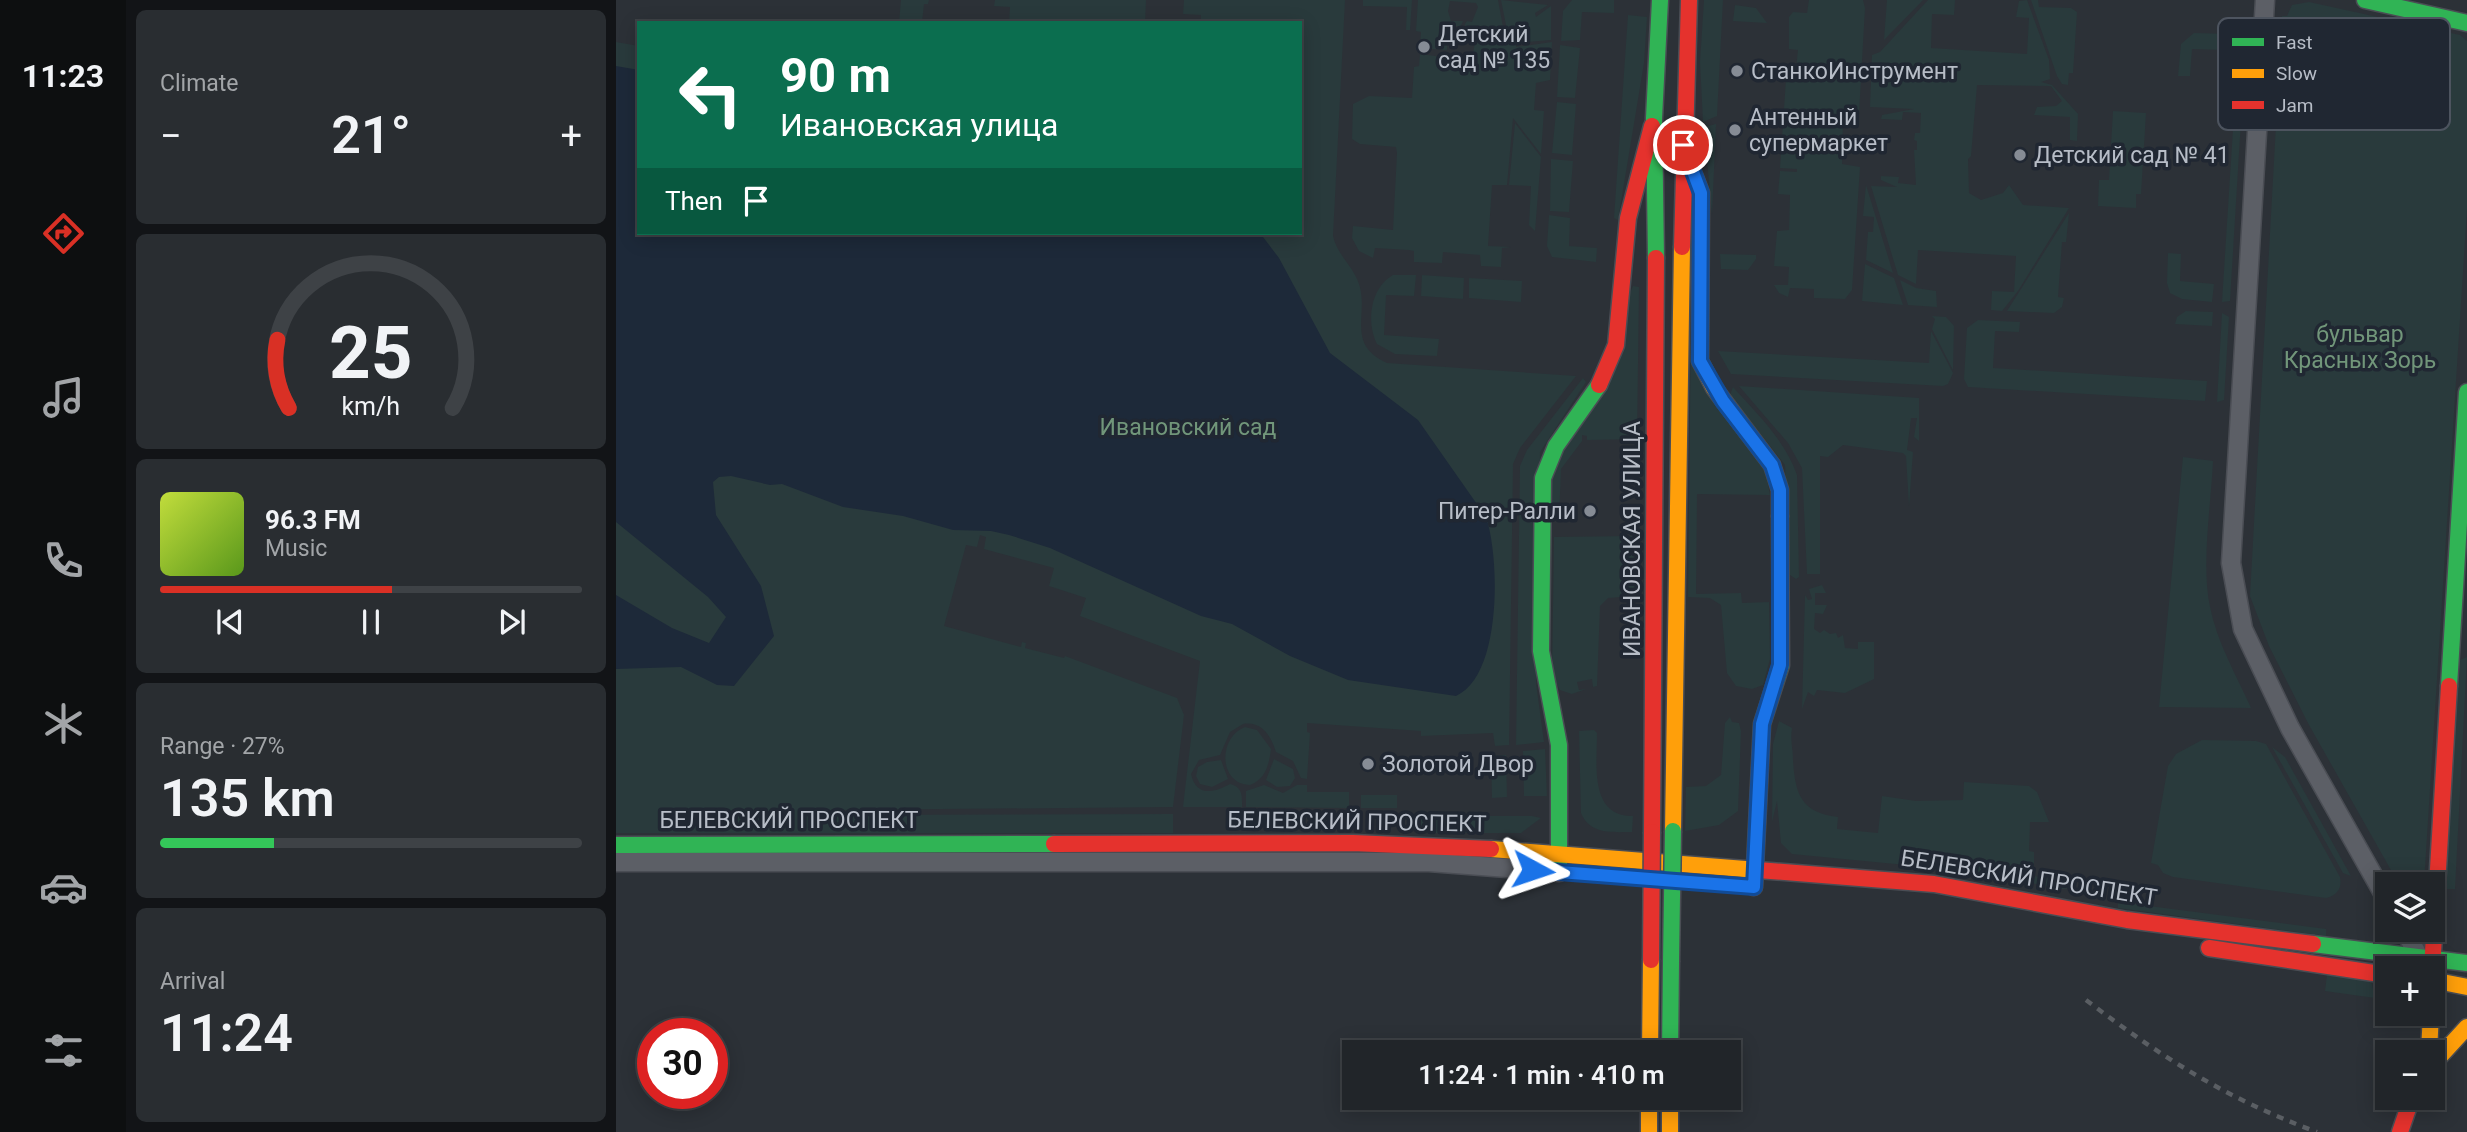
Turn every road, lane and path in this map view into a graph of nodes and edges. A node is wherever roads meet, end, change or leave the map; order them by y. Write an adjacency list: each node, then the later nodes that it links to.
1 (1660, 0): 7 (street, ИВАНОВСКАЯ УЛИЦА)
2 (1689, 0): 9 (street, ИВАНОВСКАЯ УЛИЦА)
3 (2264, 0): 5 (street)
4 (2365, 0): 6 (street)
5 (2263, 18)
6 (2445, 18)
7 (1654, 118): 10 (street, ИВАНОВСКАЯ УЛИЦА); 11 (street, ИВАНОВСКАЯ УЛИЦА)
8 (2256, 130): 18 (street)
9 (1683, 145): 16 (street, ИВАНОВСКАЯ УЛИЦА); 33 (street, ИВАНОВСКАЯ УЛИЦА, bridge)
10 (1624, 253): 11 (street); 15 (street, ИВАНОВСКАЯ УЛИЦА)
11 (1656, 253): 32 (street, ИВАНОВСКАЯ УЛИЦА, bridge)
12 (2467, 392): 25 (street)
13 (616, 845): 15 (street, БЕЛЕВСКИЙ ПРОСПЕКТ)
14 (616, 862): 15 (street, БЕЛЕВСКИЙ ПРОСПЕКТ)
15 (1564, 867): 16 (street, БЕЛЕВСКИЙ ПРОСПЕКТ)
16 (1754, 870): 20 (street, ИВАНОВСКАЯ УЛИЦА); 24 (street, БЕЛЕВСКИЙ ПРОСПЕКТ)
17 (1629, 878): 19 (street)
18 (2375, 879)
19 (1684, 882)
20 (1754, 887)
21 (1807, 891): 22 (street, БЕЛЕВСКИЙ ПРОСПЕКТ)
22 (2077, 928)
23 (2198, 947): 28 (street)
24 (2378, 956)
25 (2427, 956)
26 (2467, 962): 27 (street, БЕЛЕВСКИЙ ПРОСПЕКТ)
27 (2445, 963)
28 (2375, 973)
29 (2445, 983): 30 (street)
30 (2467, 987)
31 (2467, 1027): 34 (street)
32 (1650, 1040)
33 (1671, 1040)
34 (2445, 1051)
35 (1649, 1110): 38 (street)
36 (1670, 1110): 39 (street)
37 (2408, 1110): 40 (street)
38 (1649, 1132)
39 (1670, 1132)
40 (2400, 1132)

